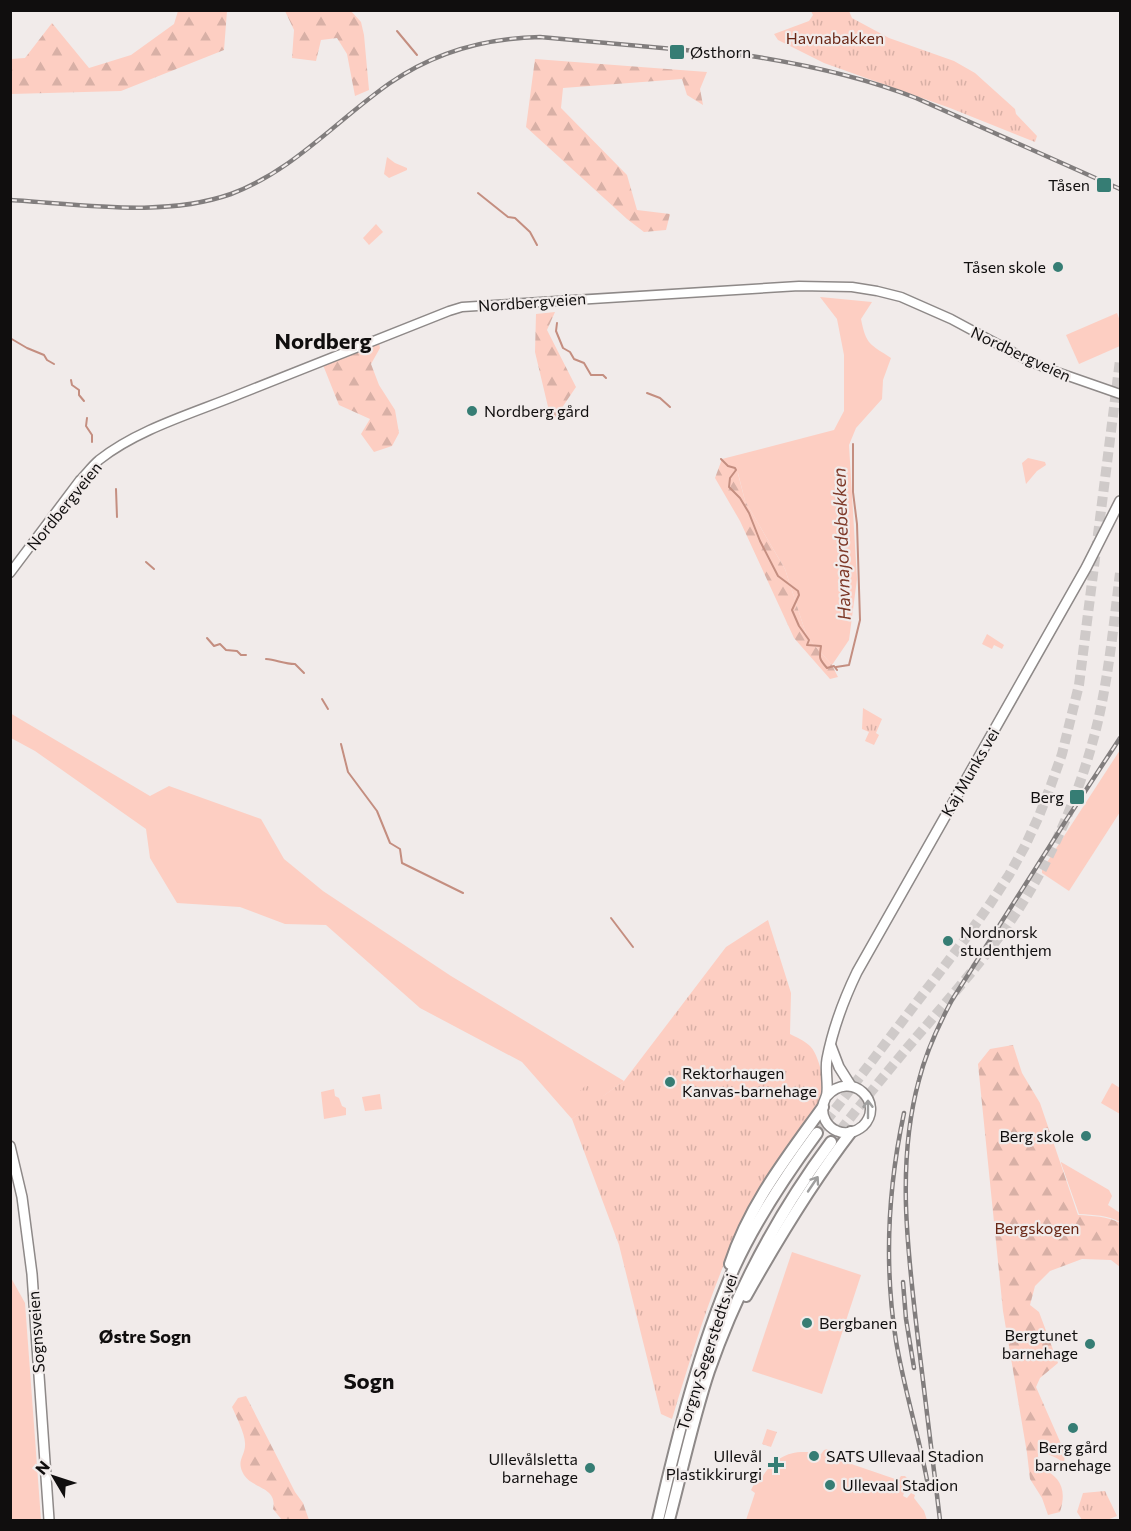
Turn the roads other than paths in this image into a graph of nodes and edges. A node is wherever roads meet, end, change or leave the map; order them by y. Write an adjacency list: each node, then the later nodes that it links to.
1 (1119, 393): 3 (street, Nordbergveien)
2 (1120, 501): 4 (main road, Kaj Munks vei)
3 (10, 573)
4 (831, 1046): 5 (main road); 6 (main road, Kaj Munks vei)
5 (851, 1086): 6 (main road); 9 (main road, one-way to 5)
6 (827, 1095): 7 (main road, Kaj Munks vei)
7 (823, 1107): 9 (main road); 12 (highway)
8 (818, 1132): 12 (highway, Torgny Segerstedts vei)
9 (851, 1132): 13 (highway, one-way to 9)
10 (831, 1142): 13 (highway, Torgny Segerstedts vei)
11 (10, 1146): 14 (main road, Sognsveien)
12 (716, 1314): 15 (highway, Torgny Segerstedts vei)
13 (720, 1344): 16 (highway, Torgny Segerstedts vei)
14 (49, 1521)
15 (658, 1521)
16 (669, 1521)

